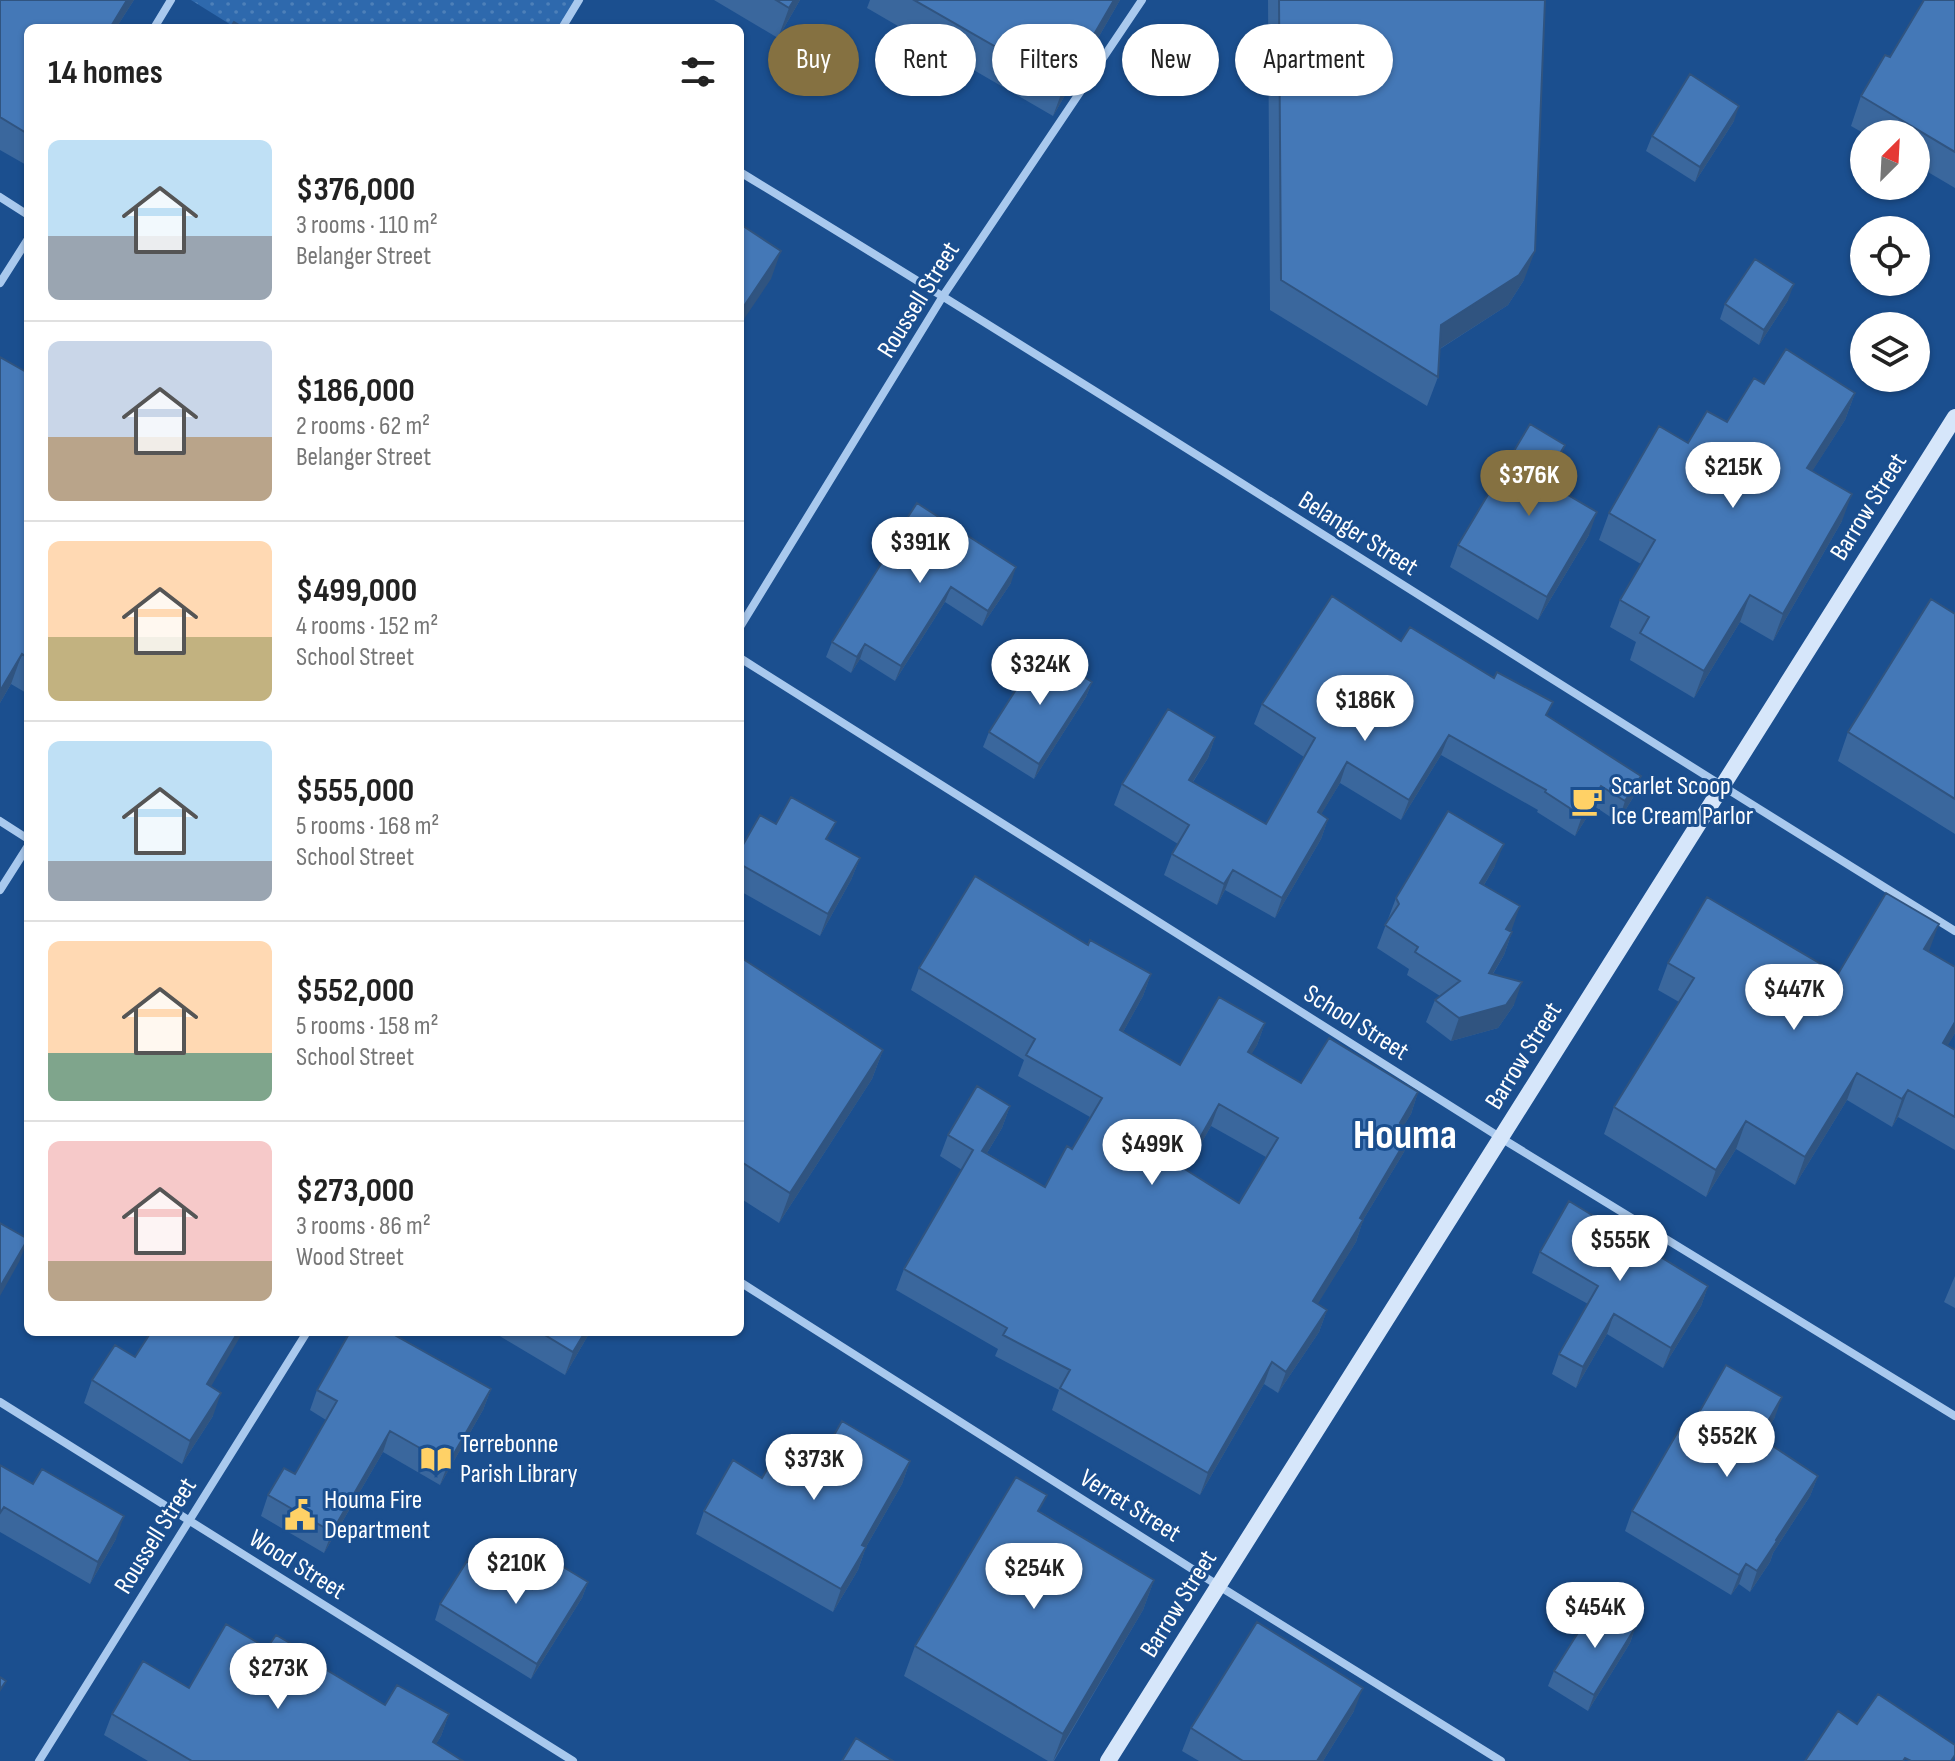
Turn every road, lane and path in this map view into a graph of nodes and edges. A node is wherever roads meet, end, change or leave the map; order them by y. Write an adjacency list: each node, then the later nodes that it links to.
1 (171, 0): 4 (street)
2 (579, 0): 5 (street)
3 (1142, 0): 11 (street, Roussell Street)
4 (156, 24)
5 (564, 24)
6 (744, 174): 11 (street, Belanger Street)
7 (0, 197): 8 (street)
8 (24, 212)
9 (24, 245): 10 (street)
10 (0, 283)
11 (943, 296): 13 (street, Roussell Street); 15 (street, Belanger Street)
12 (1955, 417): 15 (main road, Barrow Street)
13 (744, 620)
14 (744, 661): 21 (street, School Street)
15 (1721, 787): 20 (street, Belanger Street); 21 (main road, Barrow Street)
16 (0, 821): 17 (street)
17 (24, 836)
18 (24, 852): 19 (street)
19 (0, 890)
20 (1955, 931)
21 (1501, 1138): 25 (street, School Street); 27 (main road, Barrow Street)
22 (744, 1285): 27 (street, Verret Street)
23 (304, 1336): 26 (street, Roussell Street)
24 (0, 1402): 26 (street, Wood Street)
25 (1955, 1416)
26 (188, 1521): 28 (street, Roussell Street); 29 (street, Wood Street)
27 (1219, 1586): 30 (main road, Barrow Street); 31 (street, Verret Street)
28 (39, 1761)
29 (573, 1761)
30 (1108, 1761)
31 (1501, 1761)

